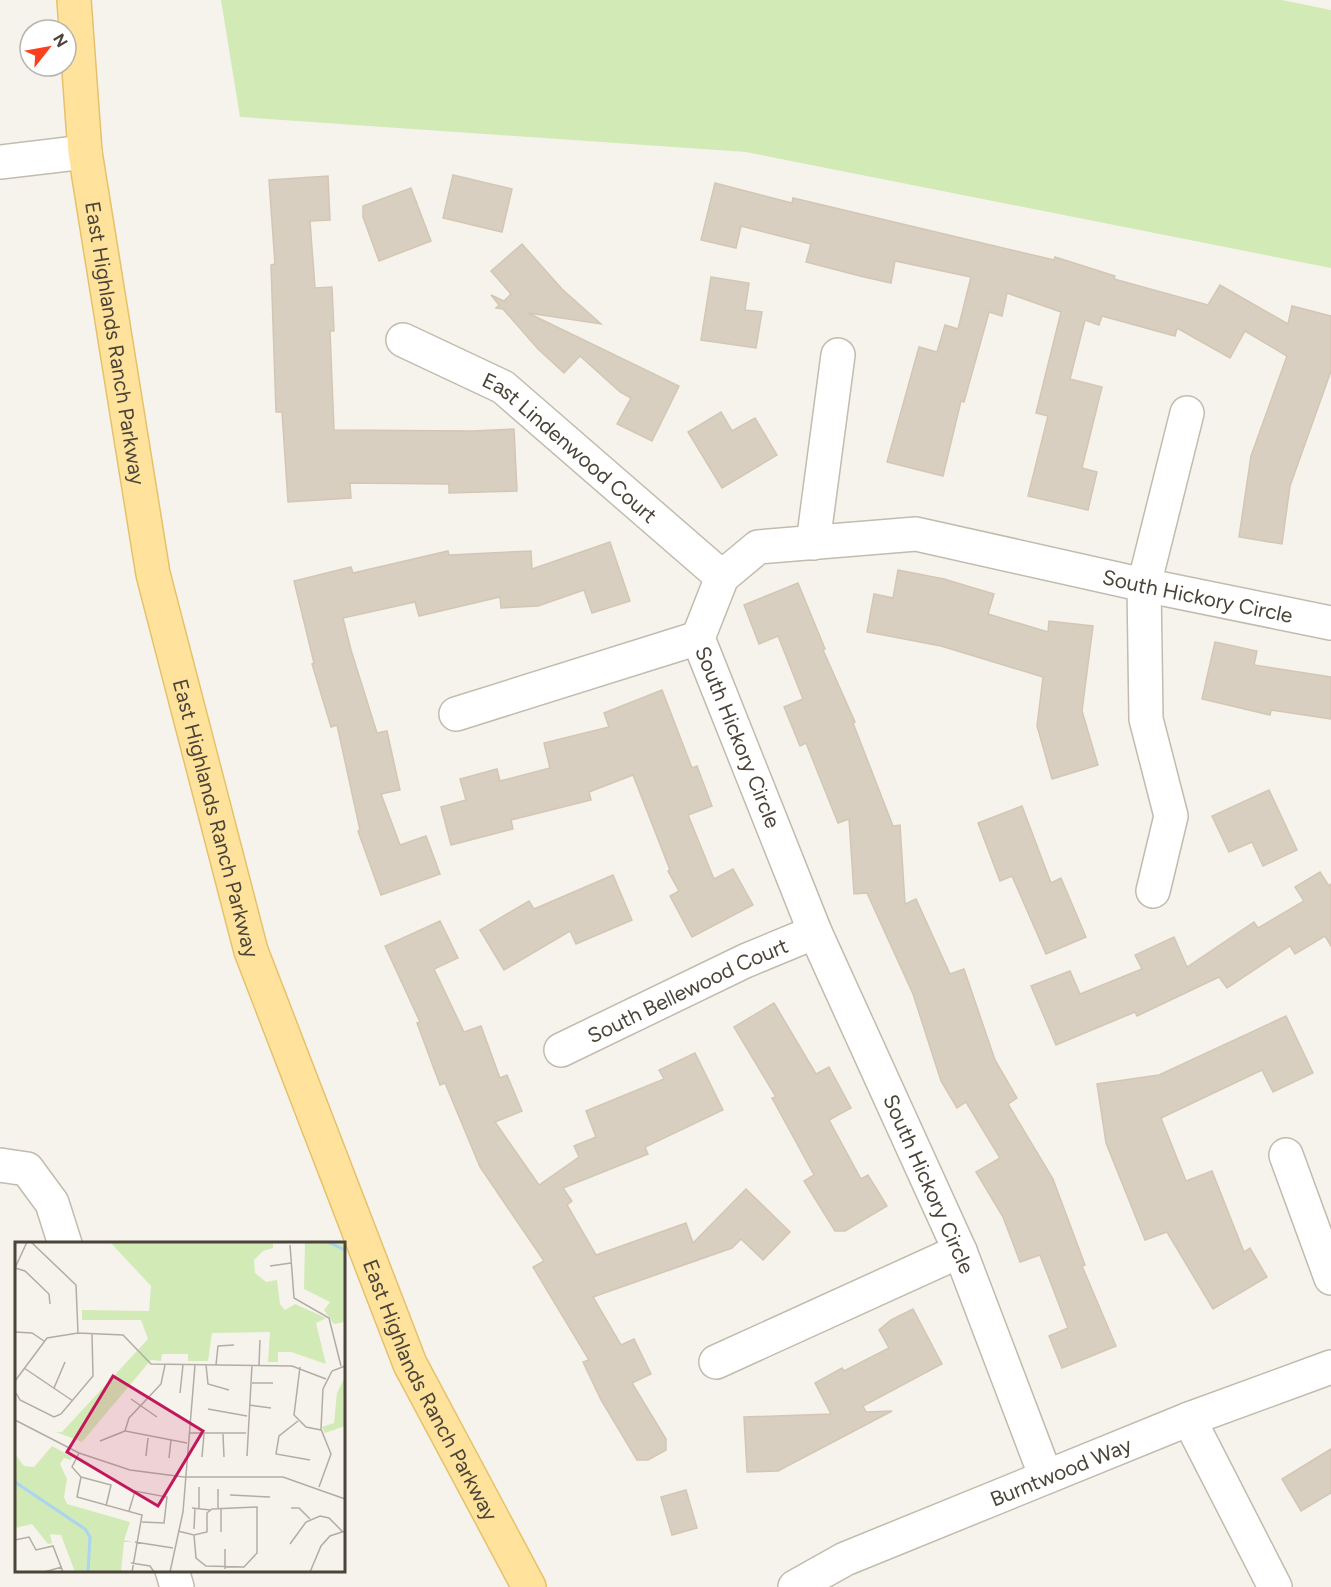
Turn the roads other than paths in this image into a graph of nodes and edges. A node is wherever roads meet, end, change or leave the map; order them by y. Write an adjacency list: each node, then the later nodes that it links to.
1 (74, 0): 2 (main road, East Highlands Ranch Parkway)
2 (85, 152): 3 (street); 27 (main road, East Highlands Ranch Parkway)
3 (0, 162)
4 (403, 340): 8 (street, East Lindenwood Court)
5 (838, 356): 7 (street)
6 (1187, 413): 9 (street)
7 (813, 543): 8 (street, South Hickory Circle); 9 (street, South Hickory Circle)
8 (722, 577): 11 (street, South Hickory Circle)
9 (1144, 585): 10 (street, South Hickory Circle); 13 (street)
10 (1331, 623)
11 (698, 638): 12 (street); 14 (street, South Hickory Circle)
12 (456, 714)
13 (1153, 891)
14 (815, 932): 15 (street, South Bellewood Court); 19 (street, South Hickory Circle)
15 (561, 1050)
16 (1286, 1155): 20 (street)
17 (0, 1165): 18 (street)
18 (65, 1242)
19 (960, 1251): 21 (street); 24 (street, South Hickory Circle)
20 (1331, 1278)
21 (716, 1362)
22 (1331, 1367): 23 (street, Burntwood Way)
23 (1189, 1419): 24 (street, Burntwood Way); 29 (street)
24 (1046, 1478): 28 (street, Burntwood Way)
25 (173, 1572): 26 (street)
26 (177, 1587)
27 (529, 1587)
28 (795, 1587)
29 (1275, 1587)

